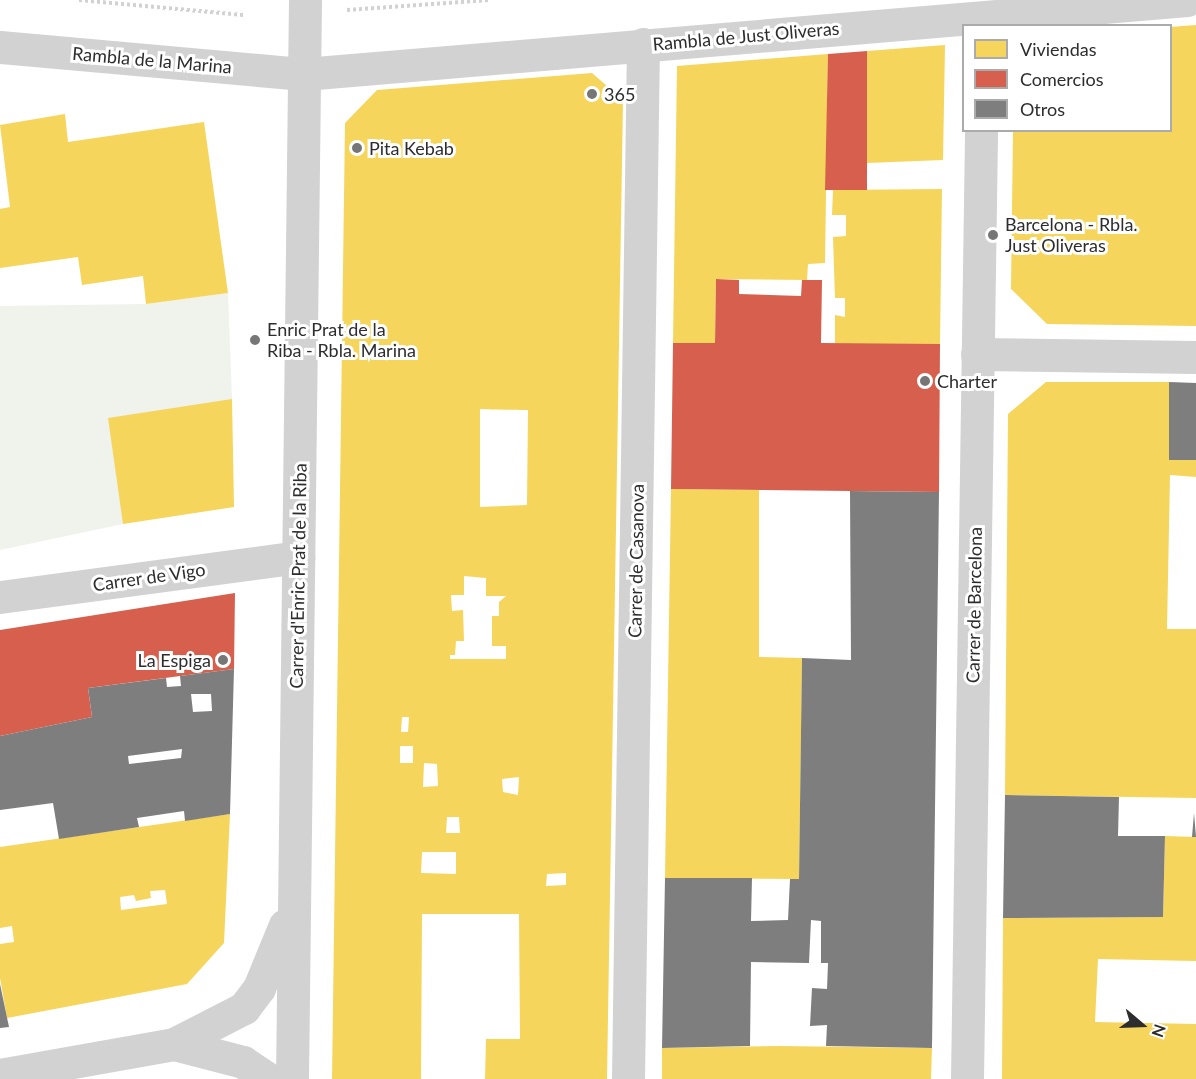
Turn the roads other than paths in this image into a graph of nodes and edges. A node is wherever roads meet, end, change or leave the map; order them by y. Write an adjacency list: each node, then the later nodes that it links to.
1 (305, 0): 6 (street, Carrer d'Enric Prat de la Riba)
2 (1187, 0): 3 (street, Rambla de Just Oliveras)
3 (982, 14): 4 (street, Rambla de Just Oliveras)
4 (643, 44): 6 (street, Rambla de Just Oliveras); 17 (street, Carrer de Casanova)
5 (0, 47): 6 (street, Rambla de la Marina)
6 (304, 74): 10 (street, Carrer d'Enric Prat de la Riba)
7 (981, 132): 8 (street, Carrer de Barcelona)
8 (977, 354): 9 (street); 18 (street, Carrer de Barcelona)
9 (1196, 357)
10 (298, 557): 11 (street, Carrer de Vigo); 12 (street, Carrer d'Enric Prat de la Riba)
11 (0, 597)
12 (294, 900): 13 (street); 16 (street, Carrer d'Enric Prat de la Riba)
13 (174, 1044): 14 (street); 15 (street)
14 (0, 1076)
15 (268, 1079)
16 (291, 1079)
17 (628, 1079)
18 (967, 1079)

